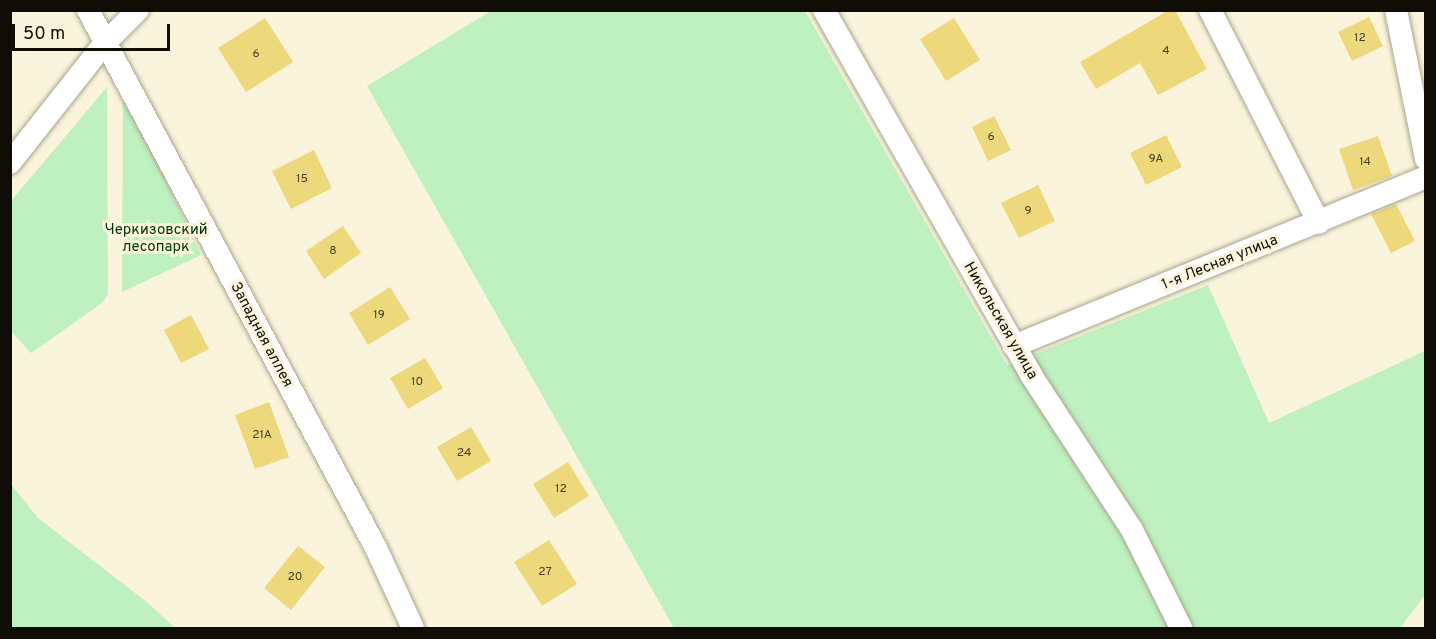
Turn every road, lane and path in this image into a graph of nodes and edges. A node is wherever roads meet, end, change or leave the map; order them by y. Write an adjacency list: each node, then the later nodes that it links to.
1 (88, 10): 6 (street, Западная аллея)
2 (138, 10): 6 (street)
3 (824, 10): 11 (street, Никольская улица)
4 (1210, 10): 10 (street)
5 (1396, 10): 7 (street)
6 (104, 45): 8 (street); 12 (street, Западная аллея)
7 (1425, 159)
8 (10, 163)
9 (1425, 177): 10 (street, 1-я Лесная улица)
10 (1318, 223): 11 (street, 1-я Лесная улица)
11 (1014, 346): 13 (street, Никольская улица)
12 (413, 628)
13 (1181, 628)

